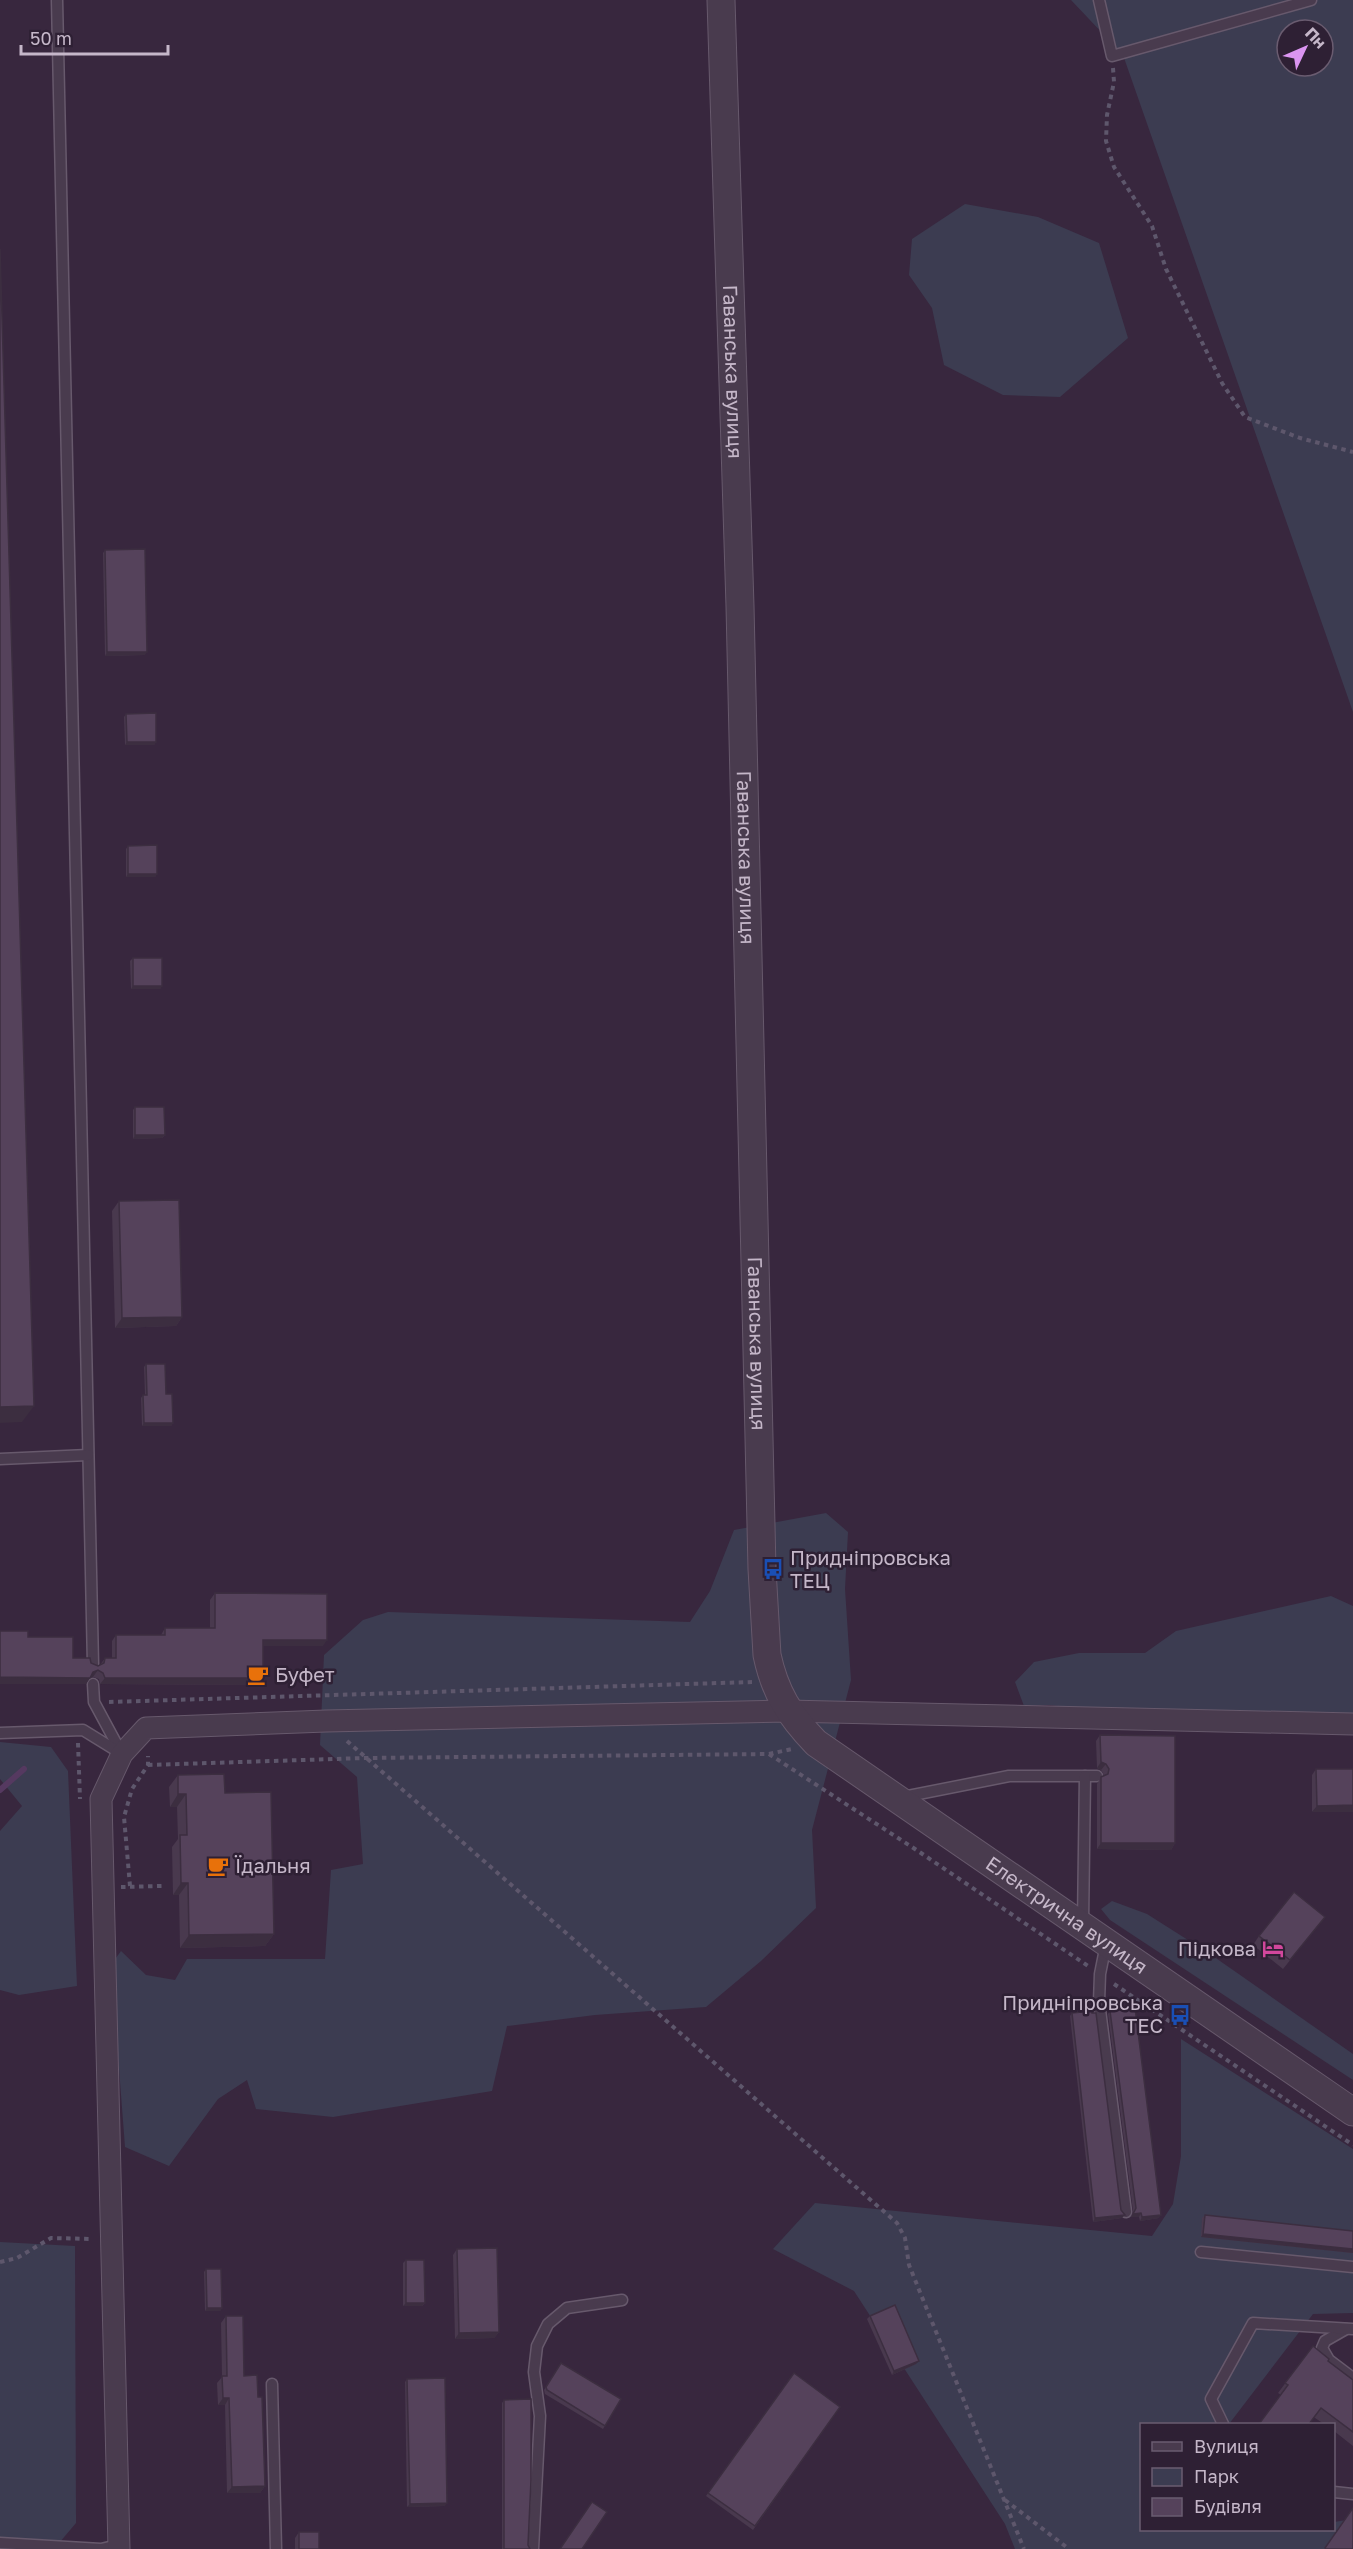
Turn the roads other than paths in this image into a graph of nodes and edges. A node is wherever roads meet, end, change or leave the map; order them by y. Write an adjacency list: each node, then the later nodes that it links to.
1 (57, 0): 5 (lane)
2 (722, 0): 9 (street, Гаванська вулиця)
3 (1099, 0): 4 (lane)
4 (1311, 0)
5 (88, 1455): 6 (lane); 7 (lane)
6 (0, 1459)
7 (93, 1665)
8 (93, 1684): 12 (lane)
9 (787, 1711): 10 (street); 12 (street); 13 (street, Електрична вулиця)
10 (1353, 1724)
11 (0, 1733): 12 (lane)
12 (122, 1754): 28 (street)
13 (897, 1798): 14 (street, Електрична вулиця); 14 (lane)
14 (1083, 1926): 15 (street, Електрична вулиця)
15 (1106, 1941): 16 (street, Електрична вулиця); 17 (lane)
16 (1353, 2112)
17 (1126, 2212)
18 (1201, 2252): 19 (lane)
19 (1353, 2266)
20 (622, 2300): 30 (lane)
21 (1350, 2329): 22 (lane); 24 (lane)
22 (1353, 2378)
23 (272, 2384): 29 (lane)
24 (1223, 2423)
25 (1335, 2492): 26 (lane)
26 (1353, 2494)
27 (0, 2543): 28 (lane)
28 (110, 2548)
29 (276, 2549)
30 (533, 2549)

